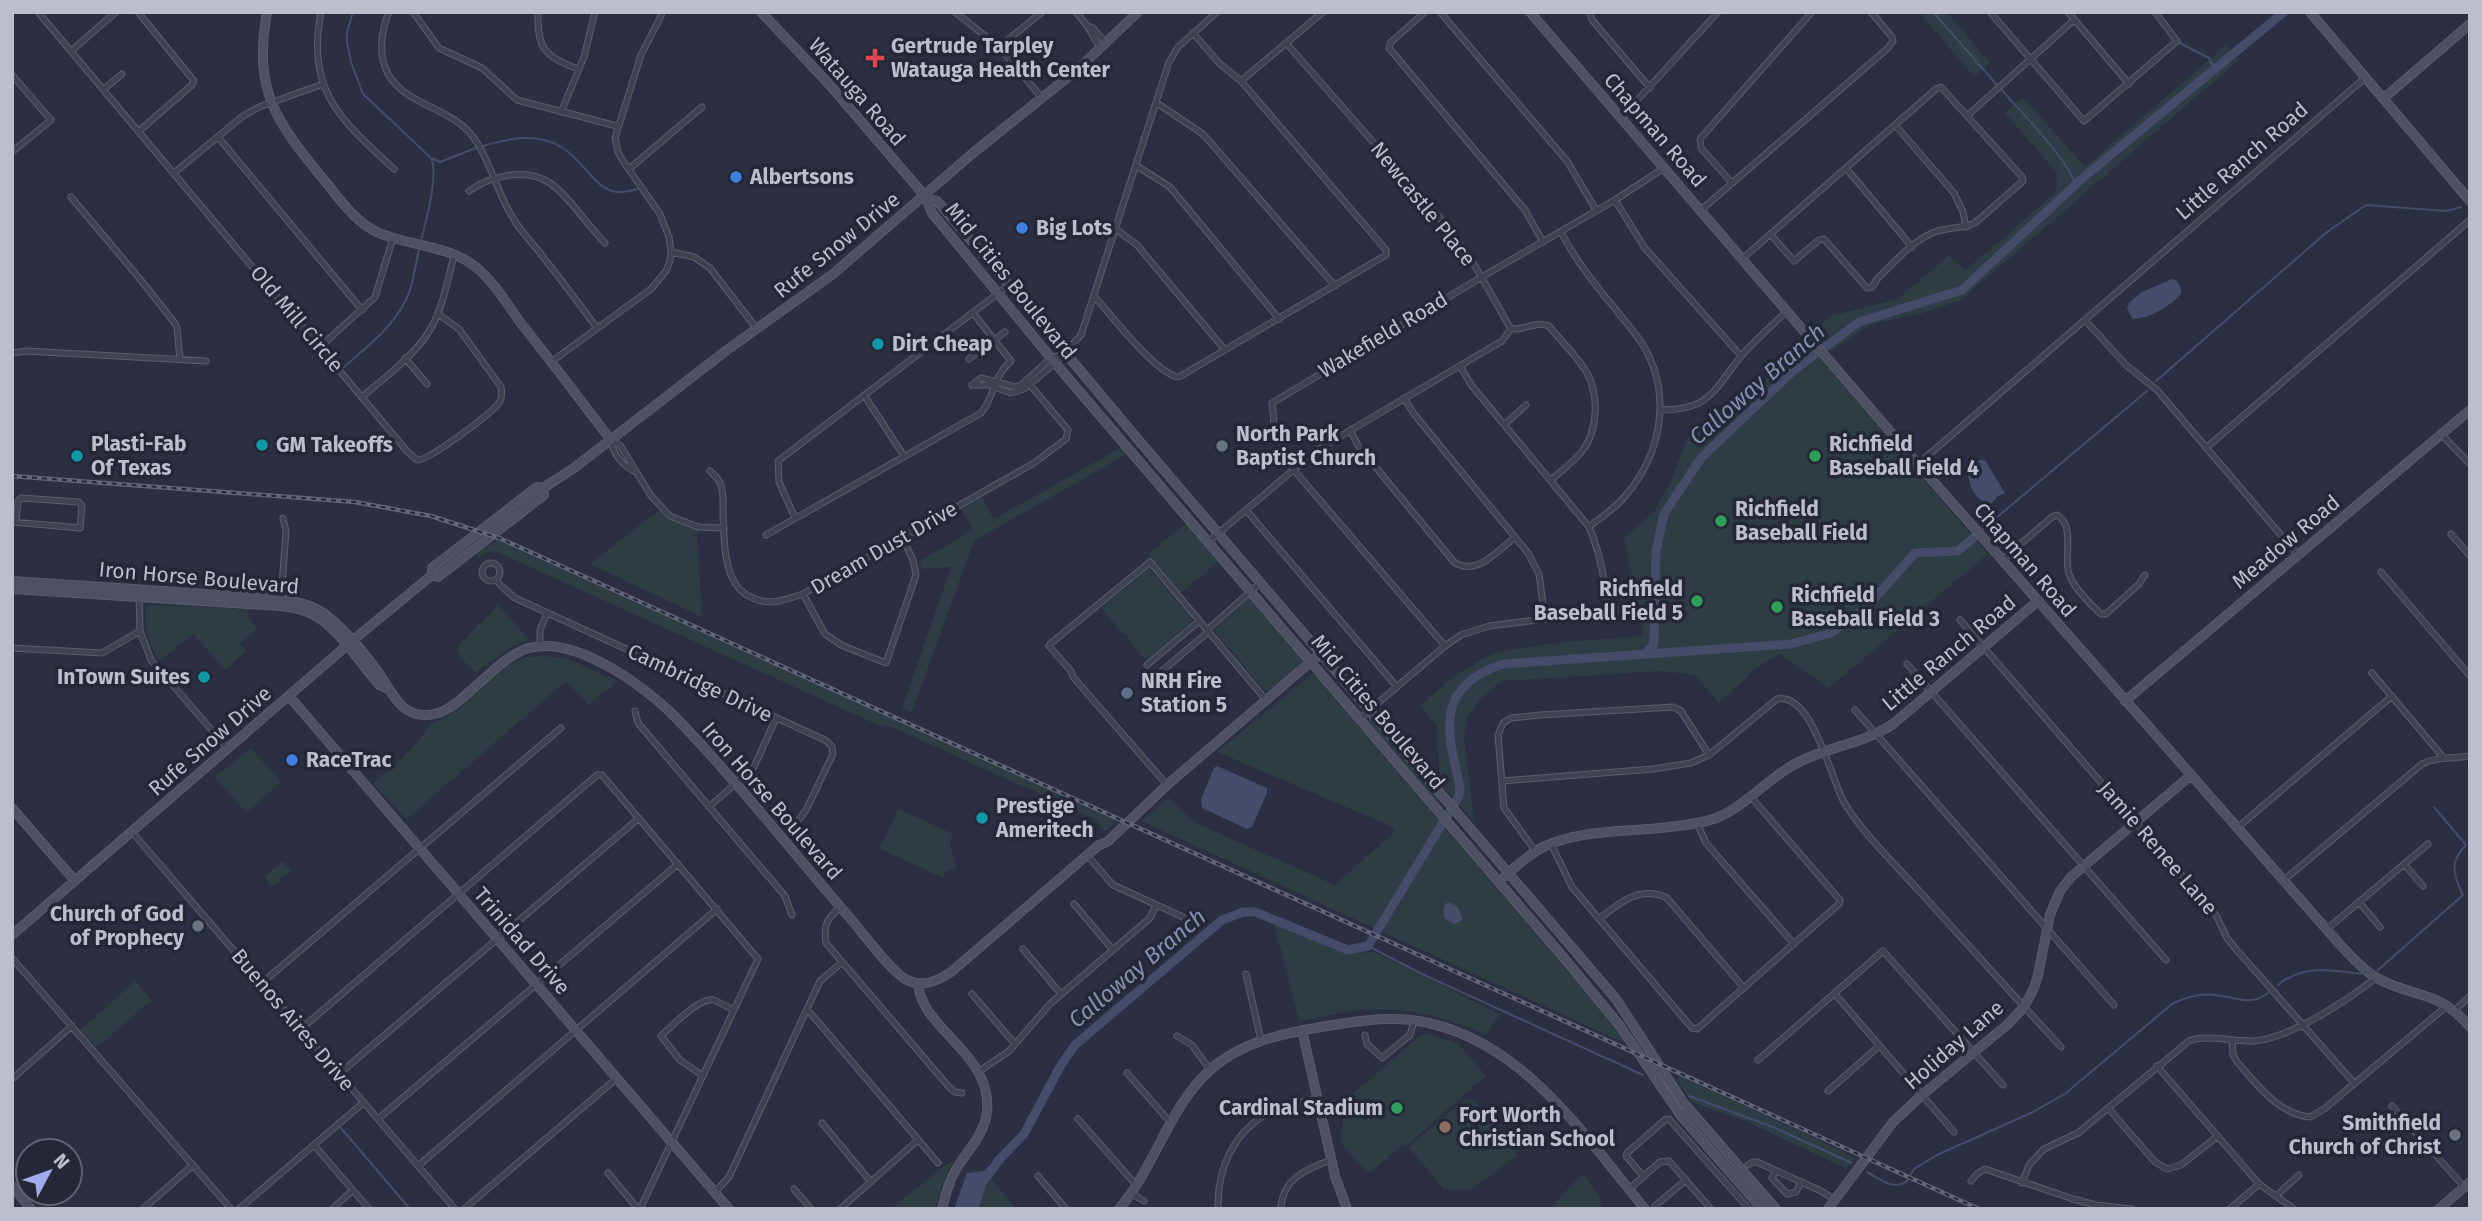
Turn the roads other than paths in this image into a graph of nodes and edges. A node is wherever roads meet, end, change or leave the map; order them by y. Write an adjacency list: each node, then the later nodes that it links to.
1 (38, 12): 35 (street, Old Mill Circle)
2 (116, 12): 35 (street)
3 (138, 12): 56 (street)
4 (267, 12): 48 (street)
5 (321, 12): 42 (street)
6 (388, 12): 65 (street)
7 (413, 12): 51 (street)
8 (538, 12): 37 (street)
9 (594, 12): 37 (street)
10 (663, 12): 54 (street)
11 (761, 12): 68 (street, Watauga Road)
12 (955, 12): 34 (street)
13 (1042, 12): 34 (street)
14 (1076, 12): 33 (street)
15 (1138, 12): 33 (street, Rufe Snow Drive)
16 (1217, 12): 31 (street)
17 (1323, 12): 32 (street)
18 (1425, 12): 80 (street)
19 (1440, 12): 72 (street)
20 (1530, 12): 53 (street, Chapman Road)
21 (1590, 12): 44 (street)
22 (1718, 12): 44 (street)
23 (1812, 12): 66 (street)
24 (1871, 12): 66 (street)
25 (1990, 12): 36 (street)
26 (2068, 12): 29 (street)
27 (2155, 12): 43 (street)
28 (2310, 12): 40 (street)
29 (2074, 20): 36 (street); 43 (street)
30 (2470, 24): 46 (street)
31 (1193, 33): 41 (street); 49 (street)
32 (1287, 44): 41 (street); 86 (street, Newcastle Place)
33 (1103, 46): 47 (street, Rufe Snow Drive)
34 (999, 47): 47 (street)
35 (71, 51): 45 (street, Old Mill Circle)
36 (2029, 59): 43 (street); 52 (street)
37 (578, 69): 51 (street)
38 (122, 74): 45 (street)
39 (12, 75): 58 (street)
40 (2366, 77): 46 (street); 96 (street, Little Ranch Road)
41 (1241, 81): 88 (street)
42 (323, 84): 48 (street); 62 (street)
43 (2129, 84)
44 (1650, 88): 53 (street)
45 (104, 89): 56 (street, Old Mill Circle)
46 (2384, 98): 70 (street)
47 (1042, 99): 68 (street, Rufe Snow Drive)
48 (270, 102): 57 (street); 79 (street)
49 (1157, 103): 59 (street); 88 (street)
50 (702, 107): 63 (street)
51 (561, 112): 54 (street)
52 (1967, 116): 55 (street); 75 (street)
53 (1621, 118): 60 (street, Chapman Road)
54 (617, 125): 63 (street)
55 (1896, 126): 61 (street); 75 (street)
56 (139, 131): 64 (street, Old Mill Circle)
57 (218, 136): 64 (street); 91 (street)
58 (12, 152)
59 (1137, 166): 76 (street); 95 (street)
60 (1664, 168): 71 (street, Wakefield Road); 73 (street, Chapman Road)
61 (1846, 168): 78 (street); 82 (street)
62 (394, 169)
63 (629, 169): 83 (street)
64 (174, 173): 102 (street, Old Mill Circle)
65 (493, 178): 67 (street); 81 (street); 97 (street)
66 (1732, 183): 73 (street)
67 (469, 191)
68 (925, 196): 87 (street, Mid Cities Boulevard); 89 (street, Mid Cities Boulevard); 98 (street, Rufe Snow Drive)
69 (71, 197): 108 (street)
70 (2469, 199)
71 (1615, 200): 72 (street, Wakefield Road); 106 (street)
72 (1596, 210): 77 (street, Wakefield Road)
73 (1701, 210): 85 (street, Chapman Road)
74 (2470, 220): 127 (street)
75 (1966, 227): 82 (street)
76 (1117, 230): 90 (street); 103 (street)
77 (1561, 232): 80 (street, Wakefield Road); 121 (street)
78 (1770, 234): 82 (street); 85 (street)
79 (393, 237): 84 (street); 91 (street)
80 (1543, 242): 86 (street, Wakefield Road)
81 (605, 243)
82 (1912, 247)
83 (671, 252): 97 (street); 98 (street)
84 (454, 256): 94 (street); 112 (street)
85 (1742, 259): 92 (street, Chapman Road)
86 (1480, 278): 99 (street, Newcastle Place); 132 (street, Wakefield Road)
87 (1009, 285): 89 (street); 105 (street, Mid Cities Boulevard)
88 (1335, 286): 95 (street)
89 (995, 296): 93 (street); 110 (street, Mid Cities Boulevard)
90 (1095, 297): 103 (street); 105 (street)
91 (362, 310): 102 (street)
92 (1787, 311): 106 (street); 130 (street, Chapman Road)
93 (973, 313): 101 (street); 117 (street)
94 (438, 314): 107 (street); 118 (street, Old Mill Circle)
95 (1279, 319): 103 (street)
96 (2085, 320): 127 (street); 130 (street, Little Ranch Road)
97 (597, 328): 112 (street)
98 (757, 329): 126 (street, Rufe Snow Drive)
99 (1511, 329): 113 (street); 135 (street)
100 (1005, 332): 101 (street)
101 (995, 340): 109 (street); 116 (street)
102 (320, 347): 118 (street, Old Mill Circle)
103 (1225, 350)
104 (12, 353): 108 (street)
105 (1065, 353): 110 (street); 129 (street, Mid Cities Boulevard)
106 (1741, 356): 121 (street)
107 (405, 358): 115 (street); 118 (street)
108 (180, 359): 111 (street)
109 (970, 359)
110 (1053, 360): 114 (street); 134 (street, Mid Cities Boulevard)
111 (206, 361)
112 (551, 362): 126 (street)
113 (1460, 366): 119 (street); 123 (street)
114 (1028, 382): 116 (street); 145 (street, Dream Dust Drive)
115 (427, 384)
116 (994, 384): 128 (street)
117 (864, 395): 128 (street); 138 (street)
118 (362, 397)
119 (1404, 398): 124 (street); 146 (street)
120 (1526, 405): 123 (street)
121 (1660, 410): 141 (street)
122 (2470, 410): 125 (street, Meadow Road)
123 (1505, 425): 135 (street)
124 (1350, 430): 132 (street); 146 (street)
125 (2441, 434): 131 (street); 148 (street, Meadow Road)
126 (611, 440): 140 (street); 170 (street, Rufe Snow Drive)
127 (2206, 448): 148 (street)
128 (904, 456): 138 (street)
129 (1158, 462): 134 (street); 142 (street, Mid Cities Boulevard)
130 (1918, 464): 150 (street, Chapman Road)
131 (2470, 464)
132 (1293, 469): 136 (street); 171 (street)
133 (710, 471): 140 (street, Dream Dust Drive)
134 (1148, 471): 147 (street, Mid Cities Boulevard)
135 (1551, 480): 141 (street)
136 (1246, 510): 142 (street); 182 (street)
137 (283, 518): 161 (street)
138 (795, 518): 144 (street)
139 (14, 522): 139 (street)
140 (724, 527): 159 (street, Dream Dust Drive)
141 (1589, 527): 163 (street)
142 (1219, 533): 147 (street); 155 (street, Mid Cities Boulevard)
143 (2451, 534): 149 (street)
144 (766, 535)
145 (902, 537): 159 (street, Dream Dust Drive); 159 (street)
146 (1515, 537): 165 (street)
147 (1208, 542): 157 (street, Mid Cities Boulevard)
148 (2298, 555): 187 (street, Meadow Road)
149 (2470, 555)
150 (2003, 560): 152 (street); 160 (street, Chapman Road)
151 (2381, 572): 181 (street)
152 (2145, 575)
153 (496, 579): 164 (street, Cambridge Drive)
154 (12, 581): 158 (street, Iron Horse Boulevard)
155 (1261, 582): 157 (street); 175 (street, Mid Cities Boulevard)
156 (12, 589): 158 (street, Iron Horse Boulevard)
157 (1251, 590): 169 (street); 176 (street, Mid Cities Boulevard)
158 (139, 594): 161 (street, Iron Horse Boulevard); 168 (street)
159 (803, 594)
160 (2038, 601): 173 (street, Little Ranch Road); 187 (street, Chapman Road)
161 (281, 602): 170 (street, Iron Horse Boulevard)
162 (1633, 608): 163 (street)
163 (1608, 612): 165 (street)
164 (547, 613): 172 (street); 191 (street, Cambridge Drive)
165 (1545, 619): 171 (street)
166 (1960, 620): 173 (street, Jamie Renee Lane)
167 (1199, 621): 169 (street); 178 (street); 203 (street)
168 (140, 631): 174 (street); 195 (street)
169 (1207, 631): 180 (street); 186 (street)
170 (349, 644): 172 (street, Iron Horse Boulevard); 184 (street, Rufe Snow Drive)
171 (1446, 646): 182 (street)
172 (540, 647): 202 (street, Iron Horse Boulevard)
173 (1983, 647): 183 (street, Little Ranch Road); 209 (street, Jamie Renee Lane)
174 (12, 648)
175 (1321, 653): 176 (street); 188 (street, Mid Cities Boulevard)
176 (1312, 661): 186 (street); 192 (street, Mid Cities Boulevard)
177 (1907, 663): 183 (street)
178 (1147, 665)
179 (2372, 673): 185 (street)
180 (1156, 676)
181 (2470, 676)
182 (1396, 687): 188 (street)
183 (1931, 691): 194 (street, Little Ranch Road); 220 (street)
184 (289, 696): 195 (street, Rufe Snow Drive); 215 (street, Trinidad Drive)
185 (2392, 696): 199 (street); 211 (street)
186 (1266, 700): 203 (street)
187 (2125, 701): 200 (street, Chapman Road)
188 (1370, 710): 192 (street); 221 (street, Mid Cities Boulevard)
189 (1855, 710): 194 (street)
190 (635, 711): 205 (street)
191 (776, 718): 202 (street); 208 (street, Cambridge Drive)
192 (1360, 718): 224 (street, Mid Cities Boulevard)
193 (561, 728): 215 (street)
194 (1875, 734): 196 (street, Little Ranch Road); 236 (street)
195 (228, 749): 212 (street, Rufe Snow Drive)
196 (1825, 750): 197 (street); 204 (street, Little Ranch Road); 257 (street)
197 (1709, 755): 201 (street); 201 (street)
198 (2470, 756): 199 (street)
199 (2443, 757): 222 (street)
200 (2190, 776): 209 (street, Holiday Lane); 211 (street, Chapman Road)
201 (1502, 781): 216 (street)
202 (736, 783): 205 (street); 230 (street, Iron Horse Boulevard)
203 (1167, 785): 217 (street)
204 (1751, 797): 210 (street, Little Ranch Road); 240 (street)
205 (709, 807): 232 (street)
206 (12, 808): 223 (street)
207 (639, 818): 218 (street); 226 (street); 239 (street)
208 (798, 821)
209 (2136, 822): 220 (street, Holiday Lane); 262 (street, Jamie Renee Lane)
210 (1698, 823): 213 (street, Little Ranch Road); 240 (street)
211 (2238, 828): 222 (street, Chapman Road)
212 (132, 832): 223 (street, Rufe Snow Drive); 248 (street, Buenos Aires Drive)
213 (1551, 844): 216 (street, Little Ranch Road); 234 (street)
214 (2428, 844): 219 (street)
215 (419, 848): 226 (street, Trinidad Drive); 248 (street)
216 (1536, 852): 221 (street, Little Ranch Road)
217 (1087, 855): 229 (street); 250 (street)
218 (678, 864): 231 (street); 249 (street)
219 (2404, 864): 225 (street); 227 (street)
220 (2083, 866): 236 (street, Holiday Lane); 244 (street)
221 (1508, 873): 224 (street, Little Ranch Road); 313 (street, Mid Cities Boulevard)
222 (2284, 880): 237 (street, Chapman Road)
223 (75, 881): 238 (street, Rufe Snow Drive)
224 (1499, 881): 320 (street, Mid Cities Boulevard)
225 (2423, 887)
226 (458, 894): 239 (street, Trinidad Drive); 265 (street)
227 (2359, 902): 235 (street); 237 (street)
228 (1074, 904): 242 (street)
229 (1156, 905): 233 (street); 242 (street)
230 (840, 907): 245 (street); 250 (street, Iron Horse Boulevard)
231 (716, 909): 260 (street); 266 (street)
232 (792, 915)
233 (1183, 917)
234 (1599, 919): 251 (street); 251 (street)
235 (2380, 927)
236 (2046, 929): 256 (street); 257 (street, Holiday Lane)
237 (2327, 929): 247 (street, Chapman Road)
238 (12, 935)
239 (497, 939): 249 (street, Trinidad Drive); 281 (street)
240 (1794, 944): 251 (street)
241 (1023, 949): 253 (street)
242 (1113, 950): 253 (street)
243 (12, 958): 263 (street)
244 (2166, 960)
245 (841, 962): 259 (street); 288 (street)
246 (1246, 974): 270 (street)
247 (2376, 978): 258 (street, Chapman Road); 262 (street)
248 (262, 983): 265 (street, Buenos Aires Drive)
249 (536, 984): 266 (street, Trinidad Drive); 294 (street)
250 (918, 984): 279 (street)
251 (1744, 988)
252 (972, 994): 272 (street)
253 (1061, 994): 272 (street)
254 (1835, 994): 273 (street); 275 (street); 276 (street)
255 (2470, 996): 258 (street)
256 (2114, 1005)
257 (2024, 1007): 274 (street); 275 (street, Holiday Lane)
258 (2451, 1007): 264 (street, Chapman Road); 285 (street)
259 (807, 1009): 300 (street); 327 (street)
260 (734, 1010): 282 (street); 282 (street)
261 (1414, 1021): 267 (street); 268 (street); 325 (street)
262 (2302, 1024): 271 (street); 285 (street, Jamie Renee Lane)
263 (72, 1026): 284 (street); 305 (street)
264 (2470, 1027)
265 (301, 1029): 281 (street, Buenos Aires Drive)
266 (576, 1030): 283 (street, Trinidad Drive); 307 (street)
267 (1303, 1030): 270 (street); 290 (street)
268 (1365, 1035)
269 (1177, 1036): 278 (street)
270 (1261, 1040): 278 (street)
271 (2232, 1041): 277 (street); 285 (street)
272 (1015, 1044): 279 (street)
273 (1878, 1047): 287 (street); 289 (street)
274 (2061, 1047)
275 (1972, 1052): 286 (street); 289 (street, Holiday Lane)
276 (1758, 1060)
277 (2157, 1066): 293 (street); 299 (street)
278 (1210, 1070): 296 (street)
279 (978, 1072): 344 (street)
280 (1127, 1073): 296 (street)
281 (339, 1074): 291 (street, Buenos Aires Drive)
282 (703, 1076): 301 (street)
283 (617, 1078): 301 (street, Trinidad Drive); 339 (street)
284 (12, 1079)
285 (2354, 1083)
286 (2003, 1085)
287 (1828, 1091)
288 (962, 1093)
289 (1922, 1095): 298 (street); 355 (street, Holiday Lane)
290 (1318, 1098): 303 (street); 347 (street)
291 (363, 1103): 294 (street, Buenos Aires Drive); 302 (street)
292 (2392, 1106): 321 (street)
293 (2108, 1108): 299 (street); 318 (street)
294 (378, 1119): 307 (street, Buenos Aires Drive)
295 (1078, 1119): 324 (street)
296 (1170, 1122): 324 (street)
297 (822, 1123): 316 (street)
298 (1954, 1132)
299 (2218, 1136): 319 (street)
300 (919, 1140): 304 (street); 316 (street)
301 (672, 1142): 327 (street, Trinidad Drive); 340 (street)
302 (314, 1145): 326 (street); 335 (street)
303 (1331, 1160): 348 (street); 349 (street)
304 (938, 1163)
305 (193, 1165): 333 (street); 334 (street)
306 (1748, 1165): 308 (street)
307 (418, 1166): 338 (street, Buenos Aires Drive)
308 (1776, 1171): 317 (street); 317 (street)
309 (608, 1173): 340 (street)
310 (2299, 1175): 329 (street)
311 (1038, 1176): 345 (street)
312 (1643, 1176): 314 (street); 325 (street); 352 (street)
313 (1749, 1177): 320 (street); 354 (street, Mid Cities Boulevard)
314 (1686, 1180): 331 (street); 351 (street)
315 (1971, 1181): 318 (street)
316 (871, 1182): 343 (street)
317 (1801, 1182): 328 (street)
318 (2022, 1183): 356 (street)
319 (2259, 1184): 329 (street); 357 (street)
320 (1741, 1185): 353 (street, Mid Cities Boulevard)
321 (2467, 1185): 359 (street)
322 (12, 1186): 332 (street)
323 (794, 1189): 342 (street)
324 (1133, 1189): 330 (street); 346 (street)
325 (1629, 1189): 350 (street)
326 (354, 1190): 336 (street); 337 (street)
327 (715, 1192): 341 (street, Trinidad Drive)
328 (1829, 1196)
329 (2276, 1196): 358 (street)
330 (1144, 1201)
331 (1656, 1206)
332 (32, 1209)
333 (143, 1209)
334 (231, 1209)
335 (239, 1209)
336 (332, 1209)
337 (369, 1209)
338 (455, 1209)
339 (464, 1209)
340 (639, 1209)
341 (729, 1209)
342 (811, 1209)
343 (840, 1209)
344 (942, 1209)
345 (1066, 1209)
346 (1119, 1209)
347 (1218, 1209)
348 (1281, 1209)
349 (1347, 1209)
350 (1645, 1209)
351 (1711, 1209)
352 (1749, 1209)
353 (1762, 1209)
354 (1776, 1209)
355 (1828, 1209)
356 (2132, 1209)
357 (2230, 1209)
358 (2294, 1209)
359 (2439, 1209)

